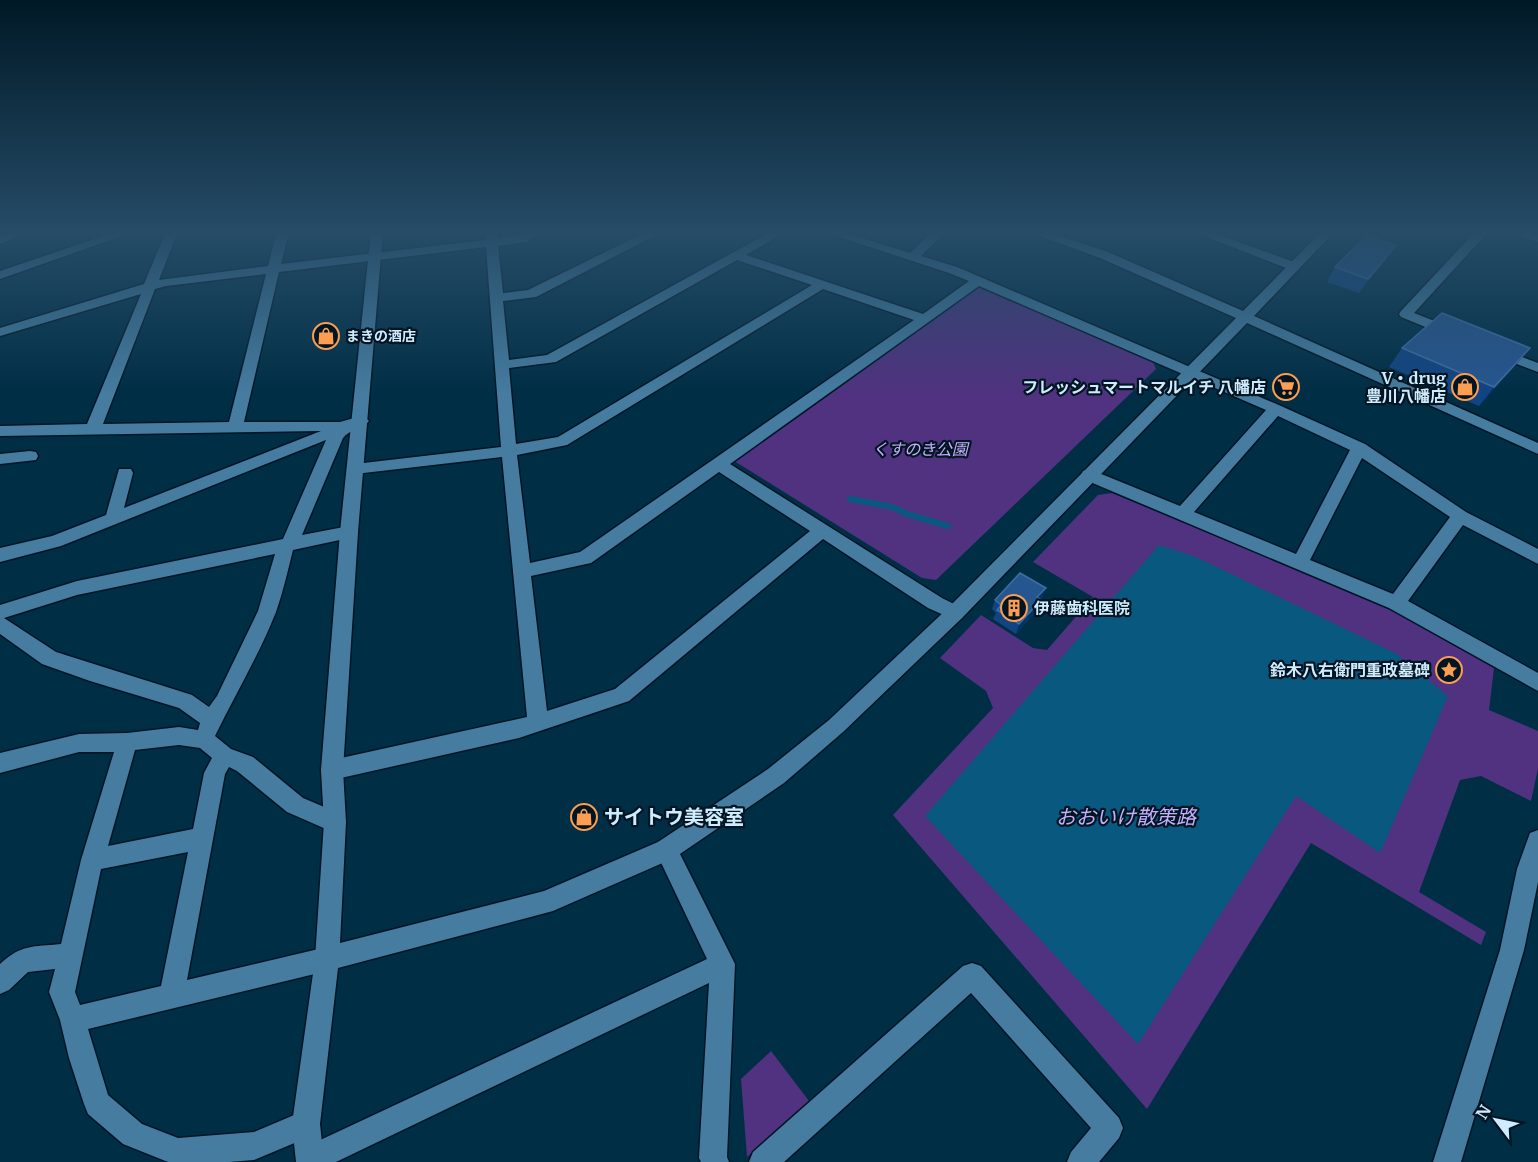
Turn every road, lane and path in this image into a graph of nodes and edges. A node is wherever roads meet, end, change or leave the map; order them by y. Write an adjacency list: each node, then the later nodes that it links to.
1 (156, 285): 14 (street)
2 (270, 285): 27 (street)
3 (373, 285): 25 (street)
4 (496, 285): 15 (street)
5 (549, 285): 15 (street)
6 (684, 285): 21 (street)
7 (821, 285): 32 (street)
8 (827, 285): 17 (street)
9 (970, 285): 17 (street)
10 (990, 285): 23 (street)
11 (1173, 285): 16 (street)
12 (1275, 285): 16 (street)
13 (1433, 285): 19 (street)
14 (150, 286): 18 (street); 28 (street)
15 (497, 298): 21 (street)
16 (1246, 317): 23 (street); 31 (street)
17 (923, 318): 35 (street)
18 (1, 333)
19 (1467, 339)
20 (1489, 348): 22 (street)
21 (503, 365): 32 (street)
22 (1536, 365)
23 (1189, 372): 24 (street); 38 (street)
24 (1276, 409): 30 (street); 39 (street)
25 (361, 421): 26 (street); 36 (street)
26 (344, 426): 27 (street); 41 (street); 44 (street)
27 (235, 427): 28 (street)
28 (93, 429): 29 (street)
29 (0, 431)
30 (1359, 448): 40 (street); 47 (street)
31 (1538, 449)
32 (509, 451): 36 (street); 48 (street)
33 (30, 456): 34 (street)
34 (0, 459)
35 (718, 464): 42 (street); 48 (street)
36 (355, 469): 43 (street)
37 (125, 473): 41 (street)
38 (1089, 475): 39 (street); 51 (street)
39 (1183, 514): 47 (street)
40 (1460, 516): 46 (street); 49 (street)
41 (114, 519): 45 (street)
42 (823, 530): 51 (street); 54 (street)
43 (349, 532): 44 (street); 59 (street)
44 (288, 545): 50 (street); 55 (street)
45 (0, 555)
46 (1538, 557)
47 (1300, 562): 49 (street)
48 (523, 570): 54 (street)
49 (1396, 603): 53 (street)
50 (0, 612)
51 (955, 613): 63 (street)
52 (0, 624): 55 (street)
53 (1538, 683)
54 (538, 723): 59 (street)
55 (208, 730): 56 (street); 57 (street)
56 (127, 742): 58 (street); 64 (street)
57 (224, 756): 60 (street); 61 (street)
58 (3, 767)
59 (332, 770): 60 (street)
60 (334, 822): 66 (street)
61 (204, 838): 64 (street); 69 (street)
62 (1538, 841): 76 (street)
63 (666, 850): 66 (street); 67 (street)
64 (92, 860): 65 (street)
65 (71, 955): 68 (street); 70 (street)
66 (327, 959): 69 (street); 71 (street)
67 (723, 964): 72 (street); 73 (street)
68 (0, 981)
69 (172, 995): 70 (street)
70 (73, 1020): 71 (street)
71 (306, 1124): 72 (street)
72 (311, 1161)
73 (715, 1162)
74 (763, 1162): 75 (street)
75 (1081, 1162)
76 (1447, 1162)

